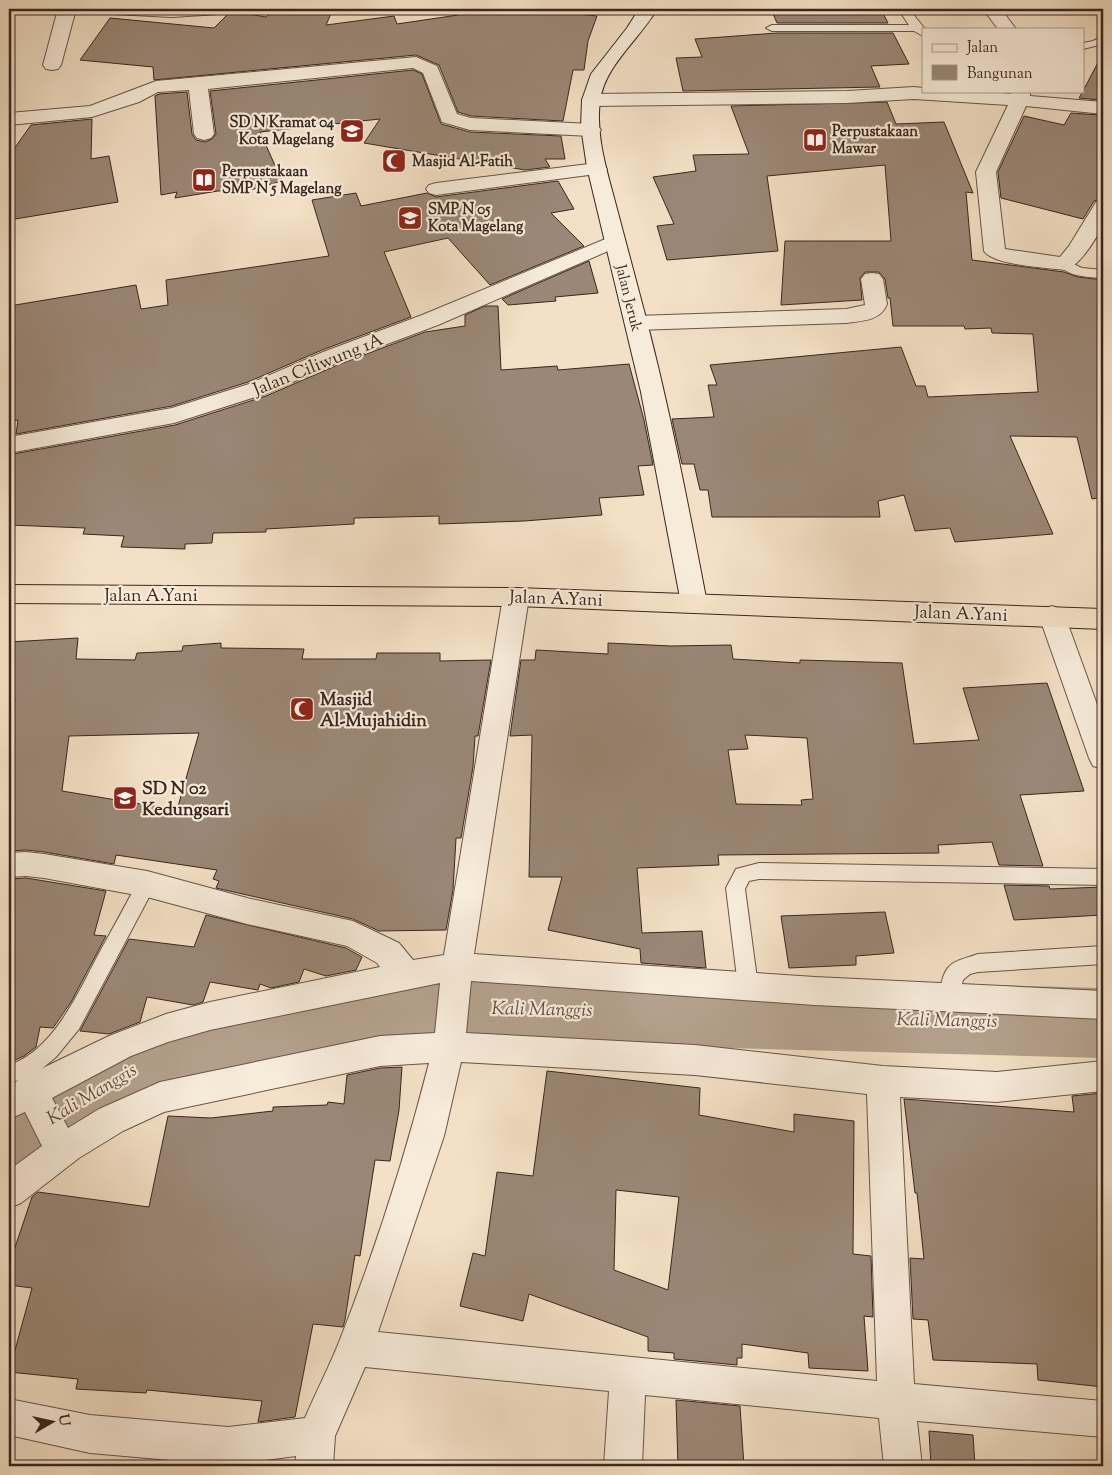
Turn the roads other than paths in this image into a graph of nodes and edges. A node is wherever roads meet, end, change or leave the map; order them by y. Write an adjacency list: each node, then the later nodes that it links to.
1 (66, 9): 12 (street)
2 (113, 9): 3 (street)
3 (219, 9)
4 (648, 9): 15 (street, Jalan Jeruk)
5 (904, 9): 9 (lane)
6 (992, 9): 8 (street)
7 (772, 28): 9 (lane)
8 (1006, 28)
9 (920, 30)
10 (1103, 39): 11 (lane)
11 (1084, 46)
12 (52, 65)
13 (198, 84): 17 (street); 18 (street); 19 (street)
14 (1020, 95): 15 (street); 16 (street); 24 (street)
15 (591, 100): 18 (street, Jalan Jeruk)
16 (1103, 108)
17 (9, 119)
18 (591, 130): 20 (street, Jalan Jeruk)
19 (204, 134)
20 (597, 170): 21 (street); 23 (street, Jalan Jeruk)
21 (436, 189)
22 (1103, 206): 24 (street)
23 (615, 241): 27 (street, Jalan Jeruk); 28 (street, Jalan Ciliwung 1A)
24 (1065, 264): 25 (lane)
25 (1103, 274)
26 (872, 279): 27 (street)
27 (636, 323): 31 (street, Jalan Jeruk)
28 (9, 445)
29 (9, 594): 30 (highway, Jalan A.Yani)
30 (516, 597): 31 (highway, Jalan A.Yani); 39 (street)
31 (694, 603): 32 (highway, Jalan A.Yani)
32 (1052, 616): 33 (highway, Jalan A.Yani); 34 (street)
33 (1103, 619)
34 (1103, 758)
35 (9, 865): 37 (street)
36 (1103, 877): 40 (lane)
37 (147, 884): 39 (street); 46 (lane)
38 (1103, 955): 41 (lane)
39 (432, 973): 40 (street); 43 (street); 46 (street)
40 (748, 986): 41 (street)
41 (950, 998): 42 (street)
42 (1103, 1005)
43 (449, 1040): 45 (street); 47 (street); 49 (street)
44 (1103, 1076): 45 (street)
45 (884, 1081): 51 (street)
46 (21, 1091): 47 (street)
47 (60, 1147): 48 (street)
48 (9, 1191)
49 (355, 1348): 50 (street); 54 (street)
50 (628, 1375): 51 (street); 55 (street)
51 (896, 1401): 53 (street); 56 (street)
52 (9, 1417): 54 (street)
53 (1103, 1419)
54 (315, 1451)
55 (623, 1466)
56 (902, 1466)

